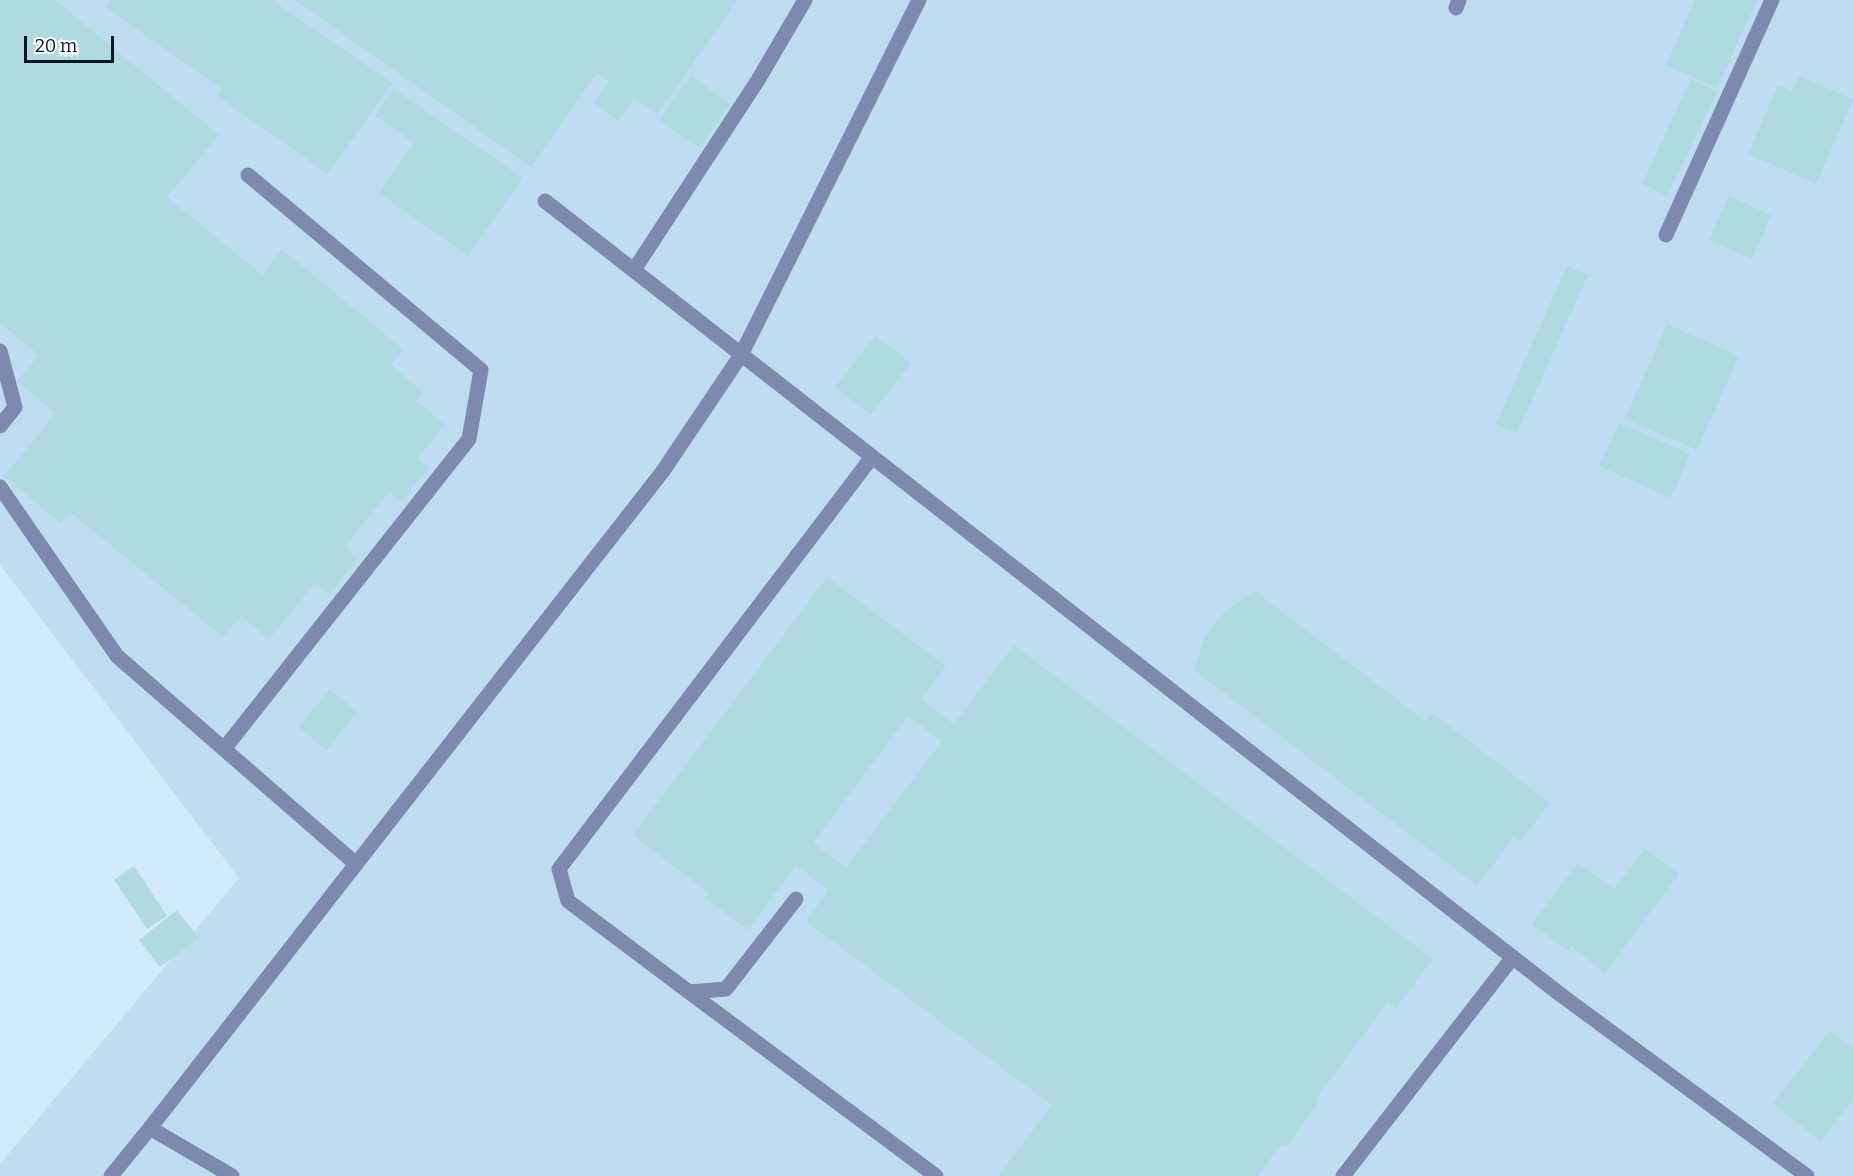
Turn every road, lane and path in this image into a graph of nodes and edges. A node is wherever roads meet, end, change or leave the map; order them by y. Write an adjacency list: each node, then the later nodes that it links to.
1 (805, 0): 7 (street)
2 (919, 0): 9 (street)
3 (1772, 0): 6 (street)
4 (248, 175): 13 (street)
5 (546, 201): 7 (street)
6 (1666, 235)
7 (634, 270): 9 (street)
8 (0, 351): 10 (street)
9 (741, 355): 11 (street); 14 (street)
10 (0, 426)
11 (872, 457): 16 (street); 17 (street)
12 (0, 487): 13 (street)
13 (224, 749): 14 (street)
14 (356, 864): 18 (street)
15 (796, 899): 17 (street)
16 (1513, 957): 22 (street); 23 (street)
17 (689, 992): 21 (street)
18 (150, 1128): 19 (street); 20 (street)
19 (111, 1176)
20 (232, 1176)
21 (936, 1176)
22 (1343, 1176)
23 (1807, 1176)

